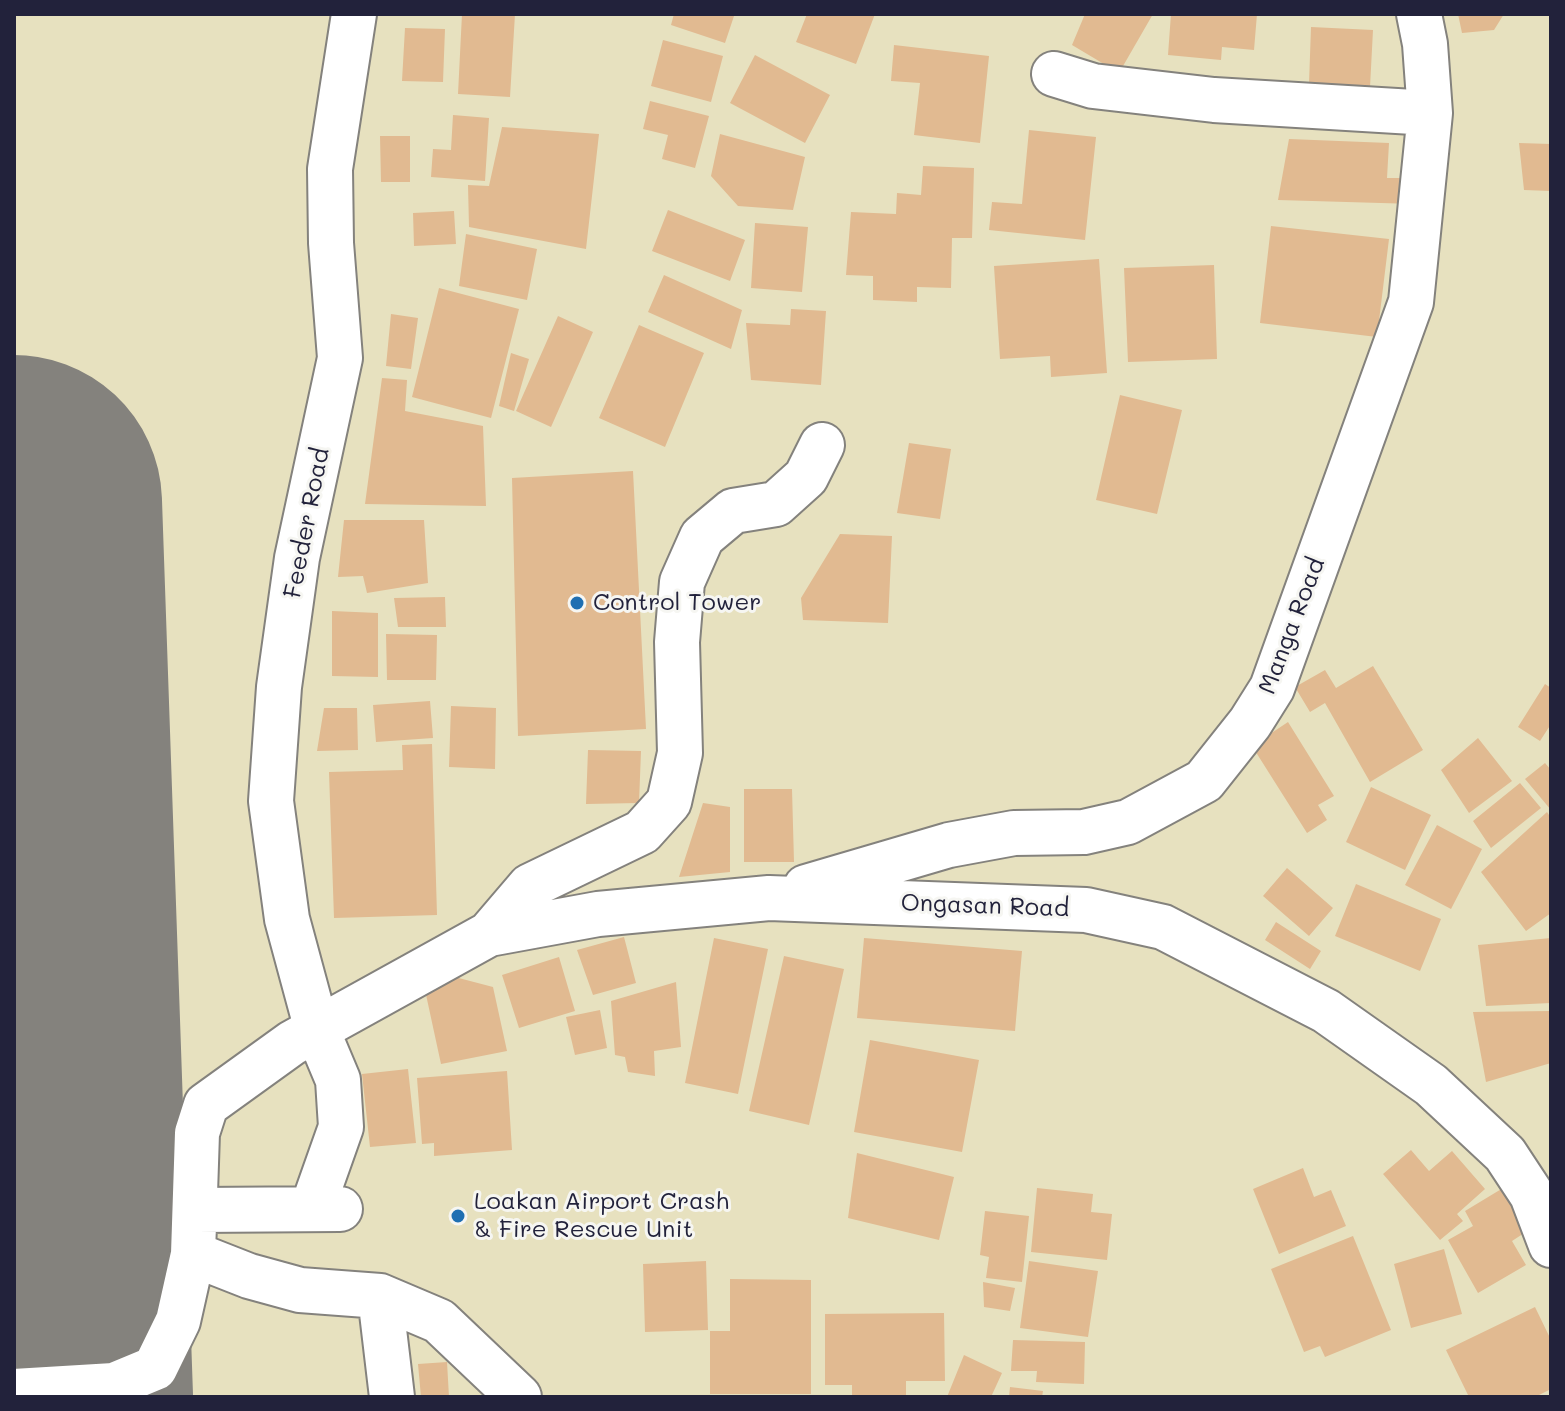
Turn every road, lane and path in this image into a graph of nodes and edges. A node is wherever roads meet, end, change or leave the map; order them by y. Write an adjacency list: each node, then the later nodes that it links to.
1 (354, 14): 8 (street, Feeder Road)
2 (1419, 14): 4 (street, Manga Road)
3 (1054, 74): 4 (street)
4 (1430, 113): 6 (street, Manga Road)
5 (822, 445): 7 (street)
6 (769, 898): 7 (street, Ongasan Road); 10 (street, Ongasan Road)
7 (489, 934): 8 (street, Ongasan Road)
8 (317, 1030): 9 (street, Ongasan Road); 9 (street, Feeder Road)
9 (197, 1210): 11 (street, Ongasan Road)
10 (1551, 1245)
11 (193, 1254): 12 (street); 13 (street, Ongasan Road)
12 (380, 1296): 14 (street); 15 (street)
13 (14, 1391)
14 (392, 1397)
15 (519, 1397)

